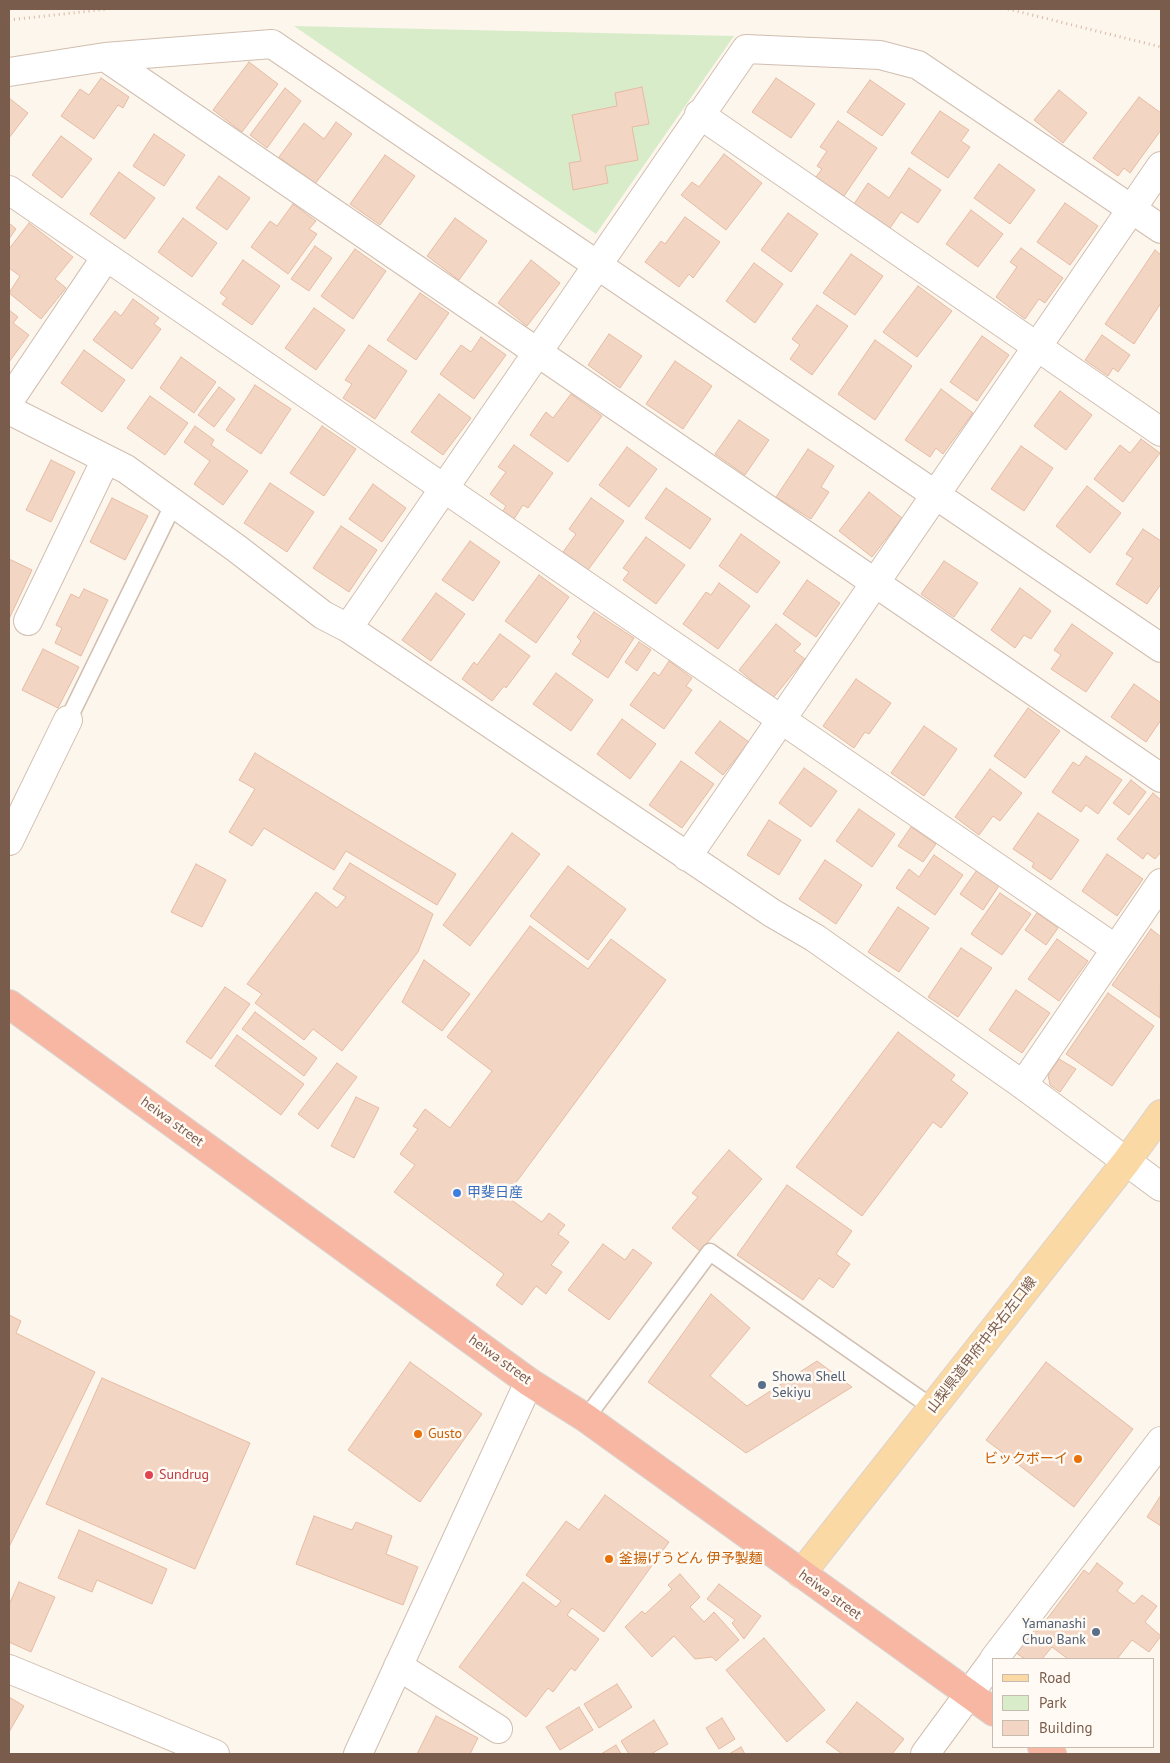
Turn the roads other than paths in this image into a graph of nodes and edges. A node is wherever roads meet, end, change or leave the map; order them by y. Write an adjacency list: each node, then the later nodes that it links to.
1 (105, 57): 2 (street); 9 (street); 11 (street)
2 (9, 72)
3 (699, 114): 6 (street); 9 (street); 10 (street)
4 (1161, 166): 6 (street)
5 (9, 190): 8 (street)
6 (1132, 209): 7 (street); 10 (street)
7 (1161, 229)
8 (106, 257): 12 (street); 16 (street)
9 (596, 264): 11 (street); 17 (street)
10 (1038, 347): 14 (street); 17 (street)
11 (537, 351): 16 (street); 19 (street)
12 (9, 401)
13 (9, 410): 15 (street)
14 (1161, 432)
15 (106, 459): 18 (street); 20 (street)
16 (443, 488): 21 (street); 24 (street)
17 (936, 494): 19 (street); 22 (street)
18 (174, 503): 21 (street); 23 (lane)
19 (875, 583): 24 (street); 25 (street)
20 (28, 621)
21 (348, 628): 27 (street)
22 (1161, 648)
23 (68, 720): 26 (street)
24 (782, 720): 27 (street); 29 (street)
25 (1161, 778)
26 (9, 841)
27 (687, 857): 31 (street)
28 (1161, 883): 29 (street)
29 (1116, 949): 31 (street)
30 (9, 1004): 35 (highway, heiwa street)
31 (1023, 1085): 33 (street)
32 (1161, 1114): 33 (main road, 山梨県道甲府中央右左口線)
33 (1126, 1162): 34 (street); 36 (main road, 山梨県道甲府中央右左口線)
34 (1161, 1187)
35 (529, 1382): 37 (highway, heiwa street); 42 (street)
36 (933, 1408): 37 (lane); 39 (main road, 山梨県道甲府中央右左口線)
37 (586, 1418): 39 (highway, heiwa street)
38 (1161, 1441): 40 (street)
39 (800, 1574): 44 (highway, heiwa street)
40 (995, 1658)
41 (992, 1662): 44 (street)
42 (398, 1666): 46 (street); 48 (street)
43 (9, 1669): 47 (street)
44 (967, 1693): 45 (highway, heiwa street); 49 (street)
45 (992, 1711)
46 (498, 1730)
47 (215, 1754)
48 (358, 1754)
49 (925, 1754)

